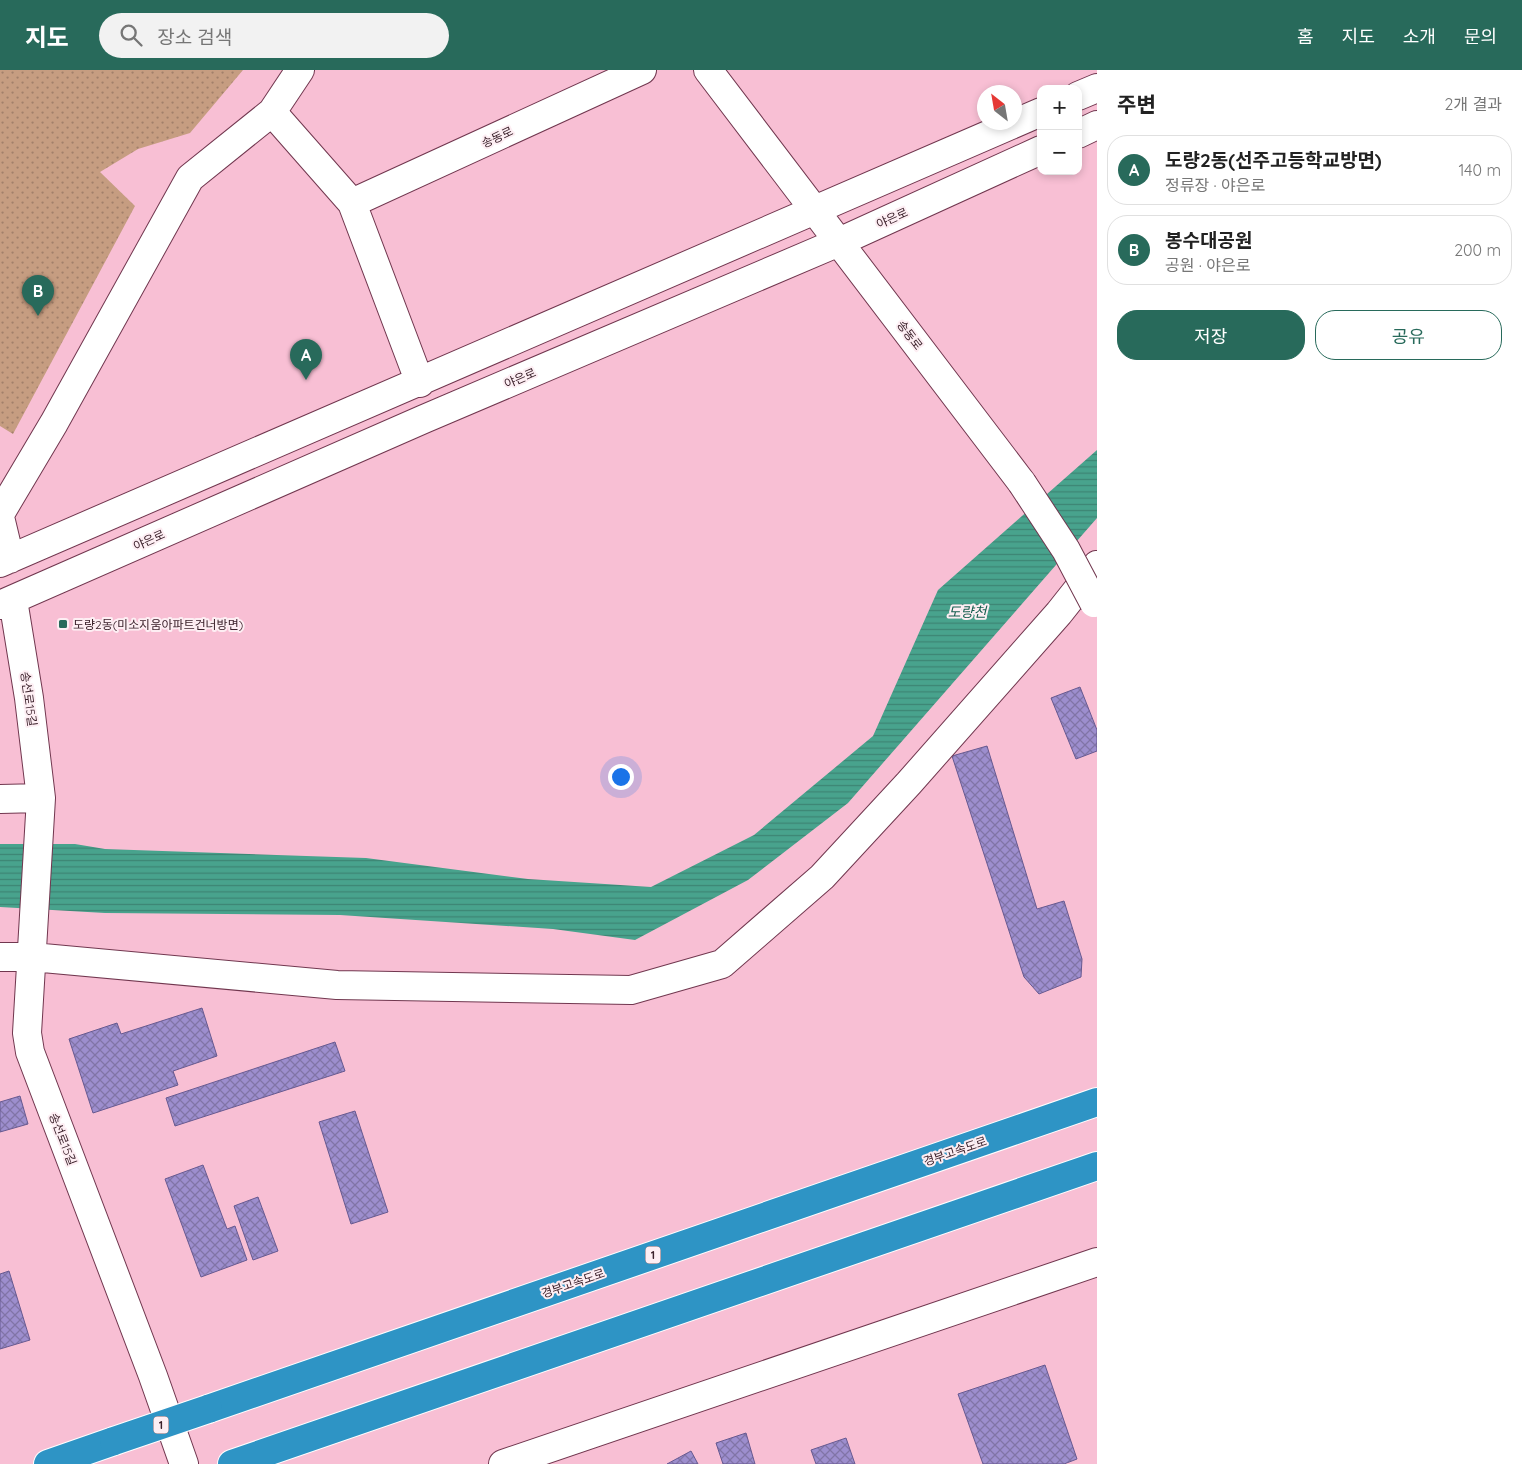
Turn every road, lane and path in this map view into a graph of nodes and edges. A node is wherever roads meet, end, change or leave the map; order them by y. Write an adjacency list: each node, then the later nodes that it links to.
1 (300, 70): 6 (street)
2 (642, 70): 11 (street, 송동로)
3 (708, 70): 12 (street, 송동로)
4 (1097, 88): 5 (street)
5 (1082, 94)
6 (272, 112): 11 (street); 15 (street)
7 (1037, 114): 12 (street)
8 (1097, 125): 9 (street)
9 (1082, 132)
10 (1037, 152): 13 (street, 야은로)
11 (352, 203): 14 (street)
12 (815, 211): 13 (street, 송동로); 14 (street)
13 (839, 242): 18 (street, 야은로); 19 (street, 송동로, bridge)
14 (420, 383): 16 (street)
15 (0, 516): 16 (street)
16 (5, 561)
17 (1097, 565): 22 (street)
18 (6, 603): 20 (street, 송선로15길)
19 (1096, 606)
20 (41, 798): 21 (street); 22 (street, 송선로15길)
21 (0, 799)
22 (32, 948): 23 (street); 28 (street, 송선로15길)
23 (0, 957)
24 (1097, 1102): 27 (highway, 경부고속도로 / 1, bridge)
25 (1097, 1166): 29 (highway)
26 (1097, 1262): 30 (street)
27 (48, 1464)
28 (184, 1464)
29 (232, 1464)
30 (503, 1464)

